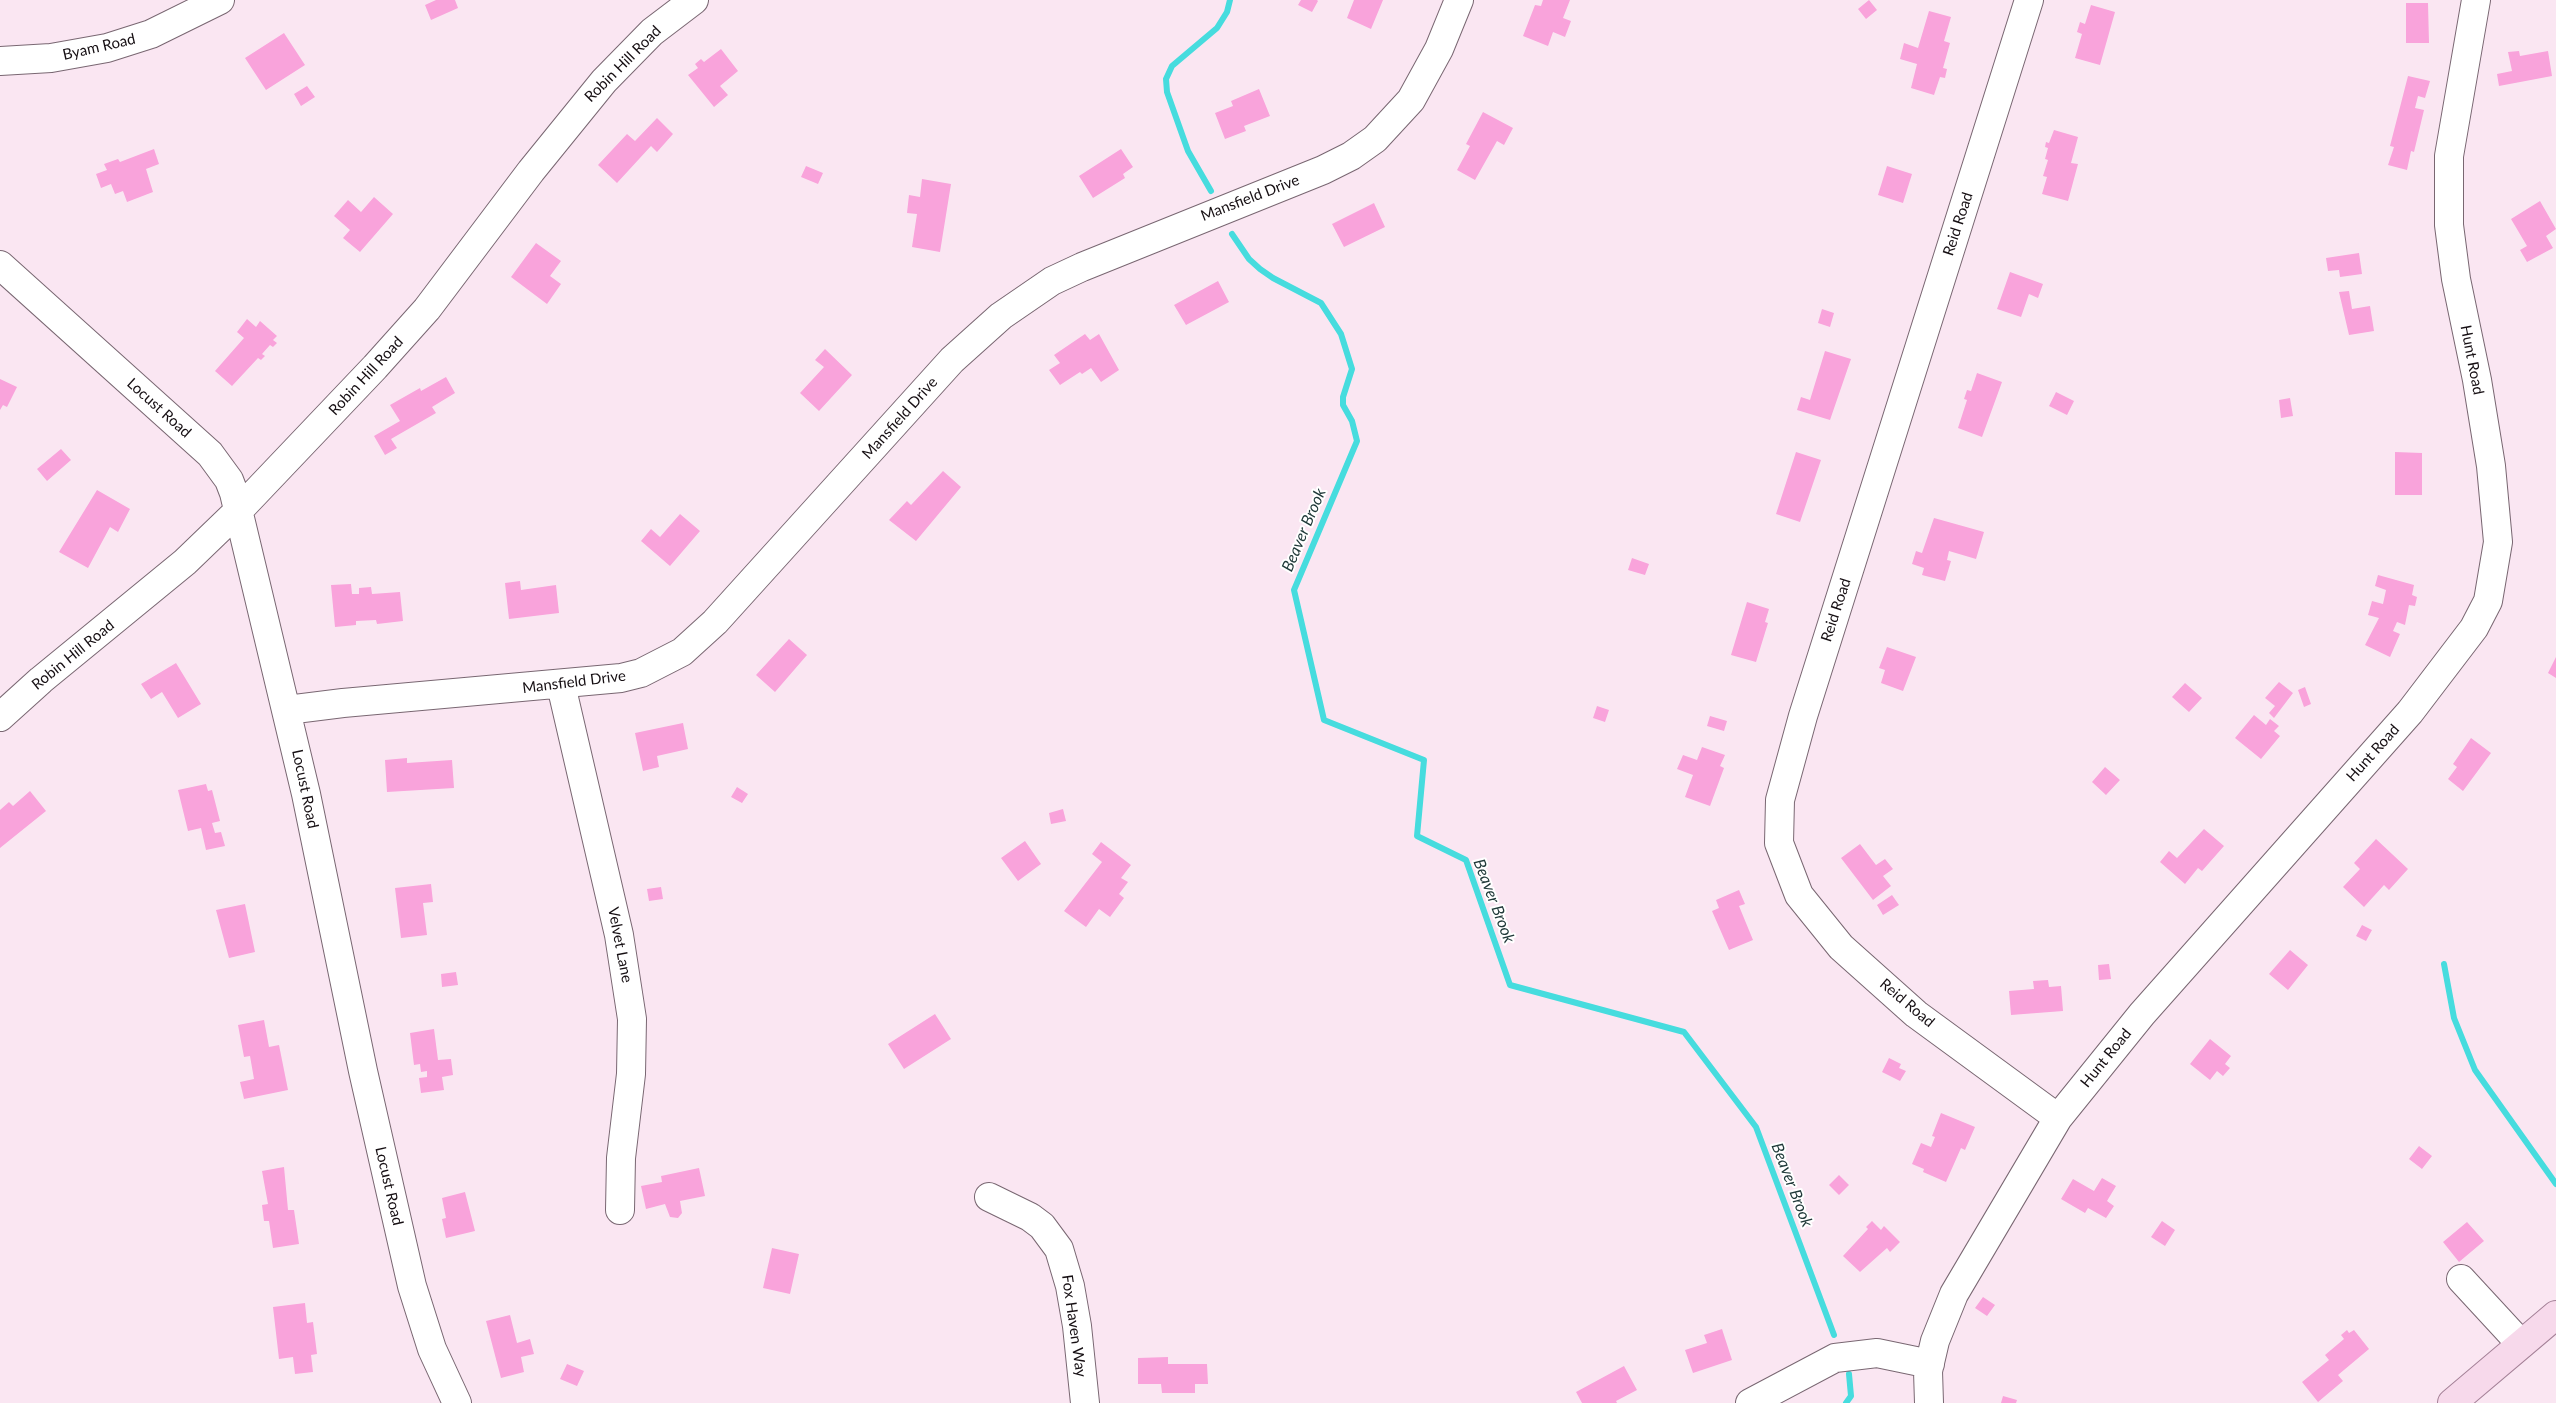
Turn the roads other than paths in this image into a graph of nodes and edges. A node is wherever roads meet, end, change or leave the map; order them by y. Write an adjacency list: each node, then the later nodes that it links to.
1 (220, 0): 6 (street, Byam Road)
2 (694, 0): 8 (street, Robin Hill Road)
3 (1459, 0): 9 (street, Mansfield Drive)
4 (2029, 0): 12 (street, Reid Road)
5 (2476, 0): 12 (street, Hunt Road)
6 (0, 61)
7 (0, 265): 8 (street, Locust Road)
8 (239, 510): 10 (street, Locust Road); 11 (street, Robin Hill Road)
9 (561, 685): 10 (street, Mansfield Drive); 14 (street, Velvet Lane)
10 (287, 710): 20 (street, Locust Road)
11 (0, 717)
12 (2058, 1118): 18 (street, Hunt Road)
13 (989, 1196): 21 (street, Fox Haven Way)
14 (620, 1210)
15 (2461, 1279): 17 (street)
16 (2556, 1315): 17 (main road)
17 (2521, 1344): 19 (main road)
18 (1930, 1364): 22 (street); 23 (street, Hunt Road)
19 (2467, 1398)
20 (457, 1403)
21 (1084, 1403)
22 (1750, 1403)
23 (1929, 1403)

